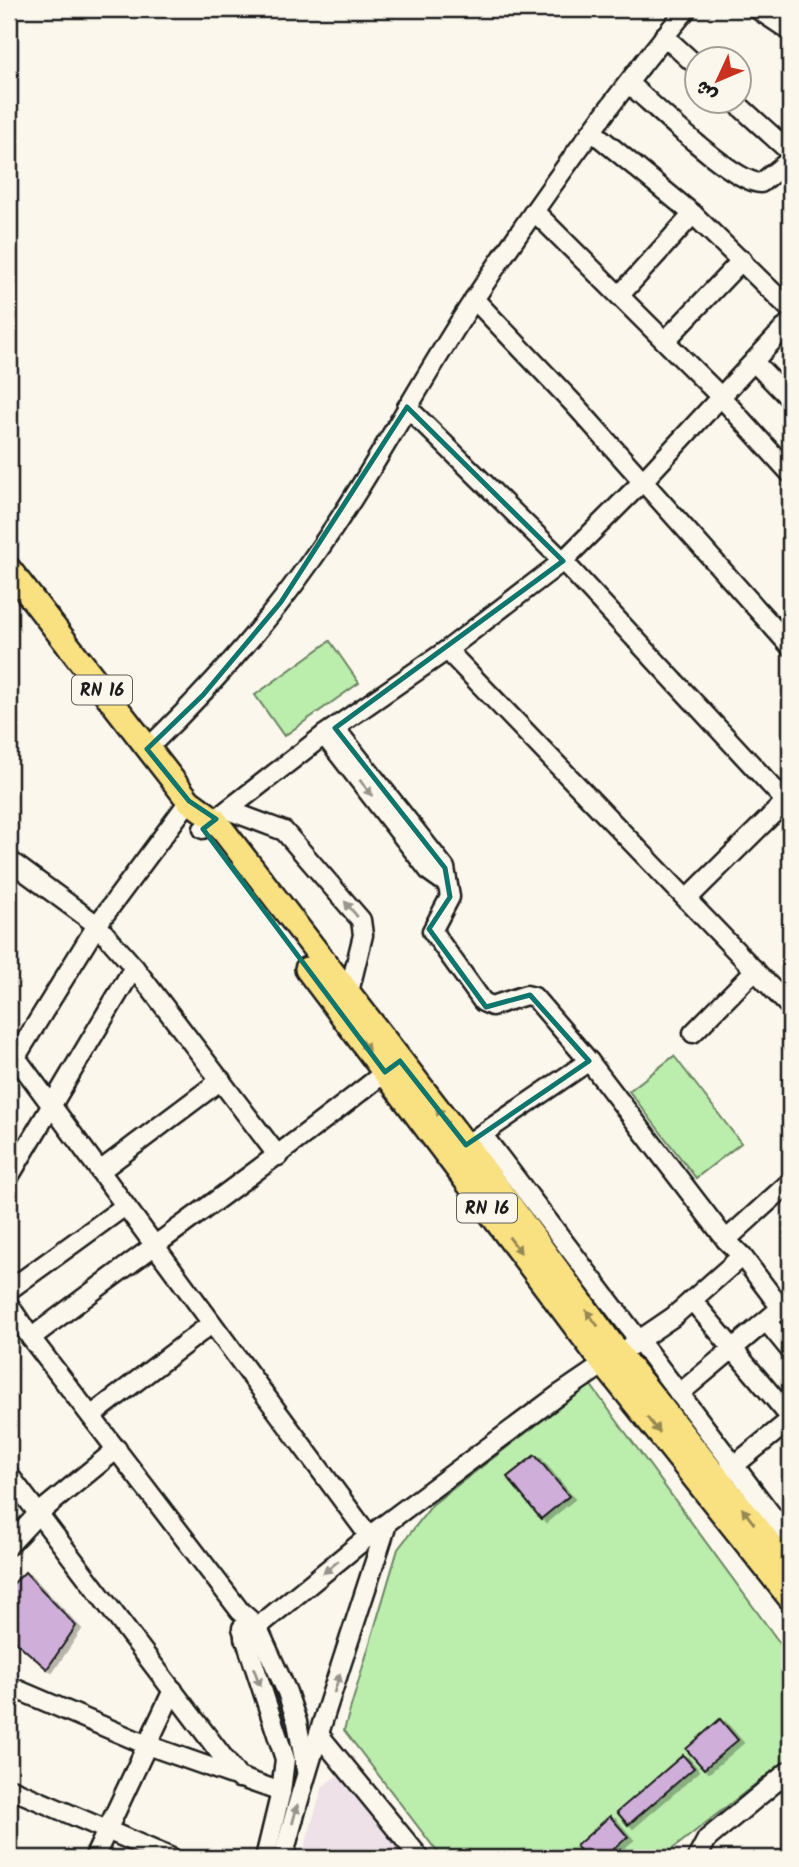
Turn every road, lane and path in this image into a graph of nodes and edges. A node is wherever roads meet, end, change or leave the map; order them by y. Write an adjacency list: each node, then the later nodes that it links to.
1 (687, 9): 4 (street)
2 (757, 9): 3 (street)
3 (790, 31)
4 (664, 36): 5 (street); 6 (street)
5 (684, 54)
6 (629, 84): 8 (street); 10 (street)
7 (750, 116): 9 (street)
8 (593, 132): 11 (street); 12 (street)
9 (790, 152)
10 (790, 160)
11 (534, 211): 14 (street); 15 (street)
12 (693, 214): 13 (street); 14 (street)
13 (742, 260): 16 (street); 18 (street)
14 (620, 295): 18 (street)
15 (474, 299): 22 (street); 24 (street)
16 (790, 309)
17 (790, 322): 19 (street)
18 (666, 340): 20 (street)
19 (754, 362): 20 (street); 21 (street)
20 (721, 397): 23 (street); 24 (street)
21 (790, 399)
22 (407, 407): 25 (street); 30 (street)
23 (790, 473)
24 (643, 481): 25 (street); 27 (street)
25 (563, 561): 28 (street); 31 (street)
26 (9, 569): 30 (main road, RN 16)
27 (790, 646)
28 (447, 650): 29 (street); 34 (street)
29 (330, 731): 32 (street); 41 (street)
30 (147, 749): 32 (main road, RN 16)
31 (789, 801): 34 (street)
32 (207, 814): 35 (street); 38 (main road, RN 16); 38 (street, one-way to 32); 43 (main road, RN 16, one-way to 43)
33 (9, 860): 35 (street)
34 (687, 899): 37 (street)
35 (97, 925): 36 (street); 42 (street)
36 (134, 967): 44 (street); 45 (street)
37 (755, 970): 39 (street); 40 (street)
38 (348, 996): 43 (main road, RN 16)
39 (790, 1007)
40 (693, 1033)
41 (589, 1061): 46 (street); 52 (street)
42 (12, 1062): 45 (street)
43 (393, 1067): 46 (main road, RN 16); 47 (street)
44 (221, 1080): 47 (street); 48 (street)
45 (50, 1104): 48 (street); 49 (street)
46 (465, 1146): 63 (street); 63 (main road, RN 16)
47 (278, 1156): 53 (street)
48 (100, 1171): 51 (street)
49 (9, 1177)
50 (790, 1182): 52 (street)
51 (125, 1206): 53 (street); 55 (street)
52 (726, 1240): 54 (street)
53 (153, 1244): 59 (street); 60 (street)
54 (743, 1256): 56 (street); 58 (street)
55 (9, 1290)
56 (692, 1300): 61 (street); 63 (street)
57 (9, 1305): 60 (street)
58 (767, 1322): 61 (street); 62 (street)
59 (211, 1324): 65 (street); 72 (street)
60 (31, 1338): 65 (street)
61 (736, 1348): 64 (street); 66 (street)
62 (790, 1350)
63 (620, 1353): 64 (street); 68 (main road, RN 16); 71 (street); 75 (main road, RN 16, one-way to 75)
64 (679, 1394): 68 (street)
65 (91, 1416): 67 (street)
66 (790, 1419): 68 (street)
67 (117, 1449): 70 (street); 77 (street)
68 (726, 1472): 73 (street); 75 (main road, RN 16, one-way to 68)
69 (9, 1475): 70 (street)
70 (38, 1514): 74 (street); 79 (street)
71 (386, 1527): 72 (street); 80 (street, one-way to 71)
72 (369, 1536): 77 (street, one-way to 77)
73 (790, 1539)
74 (9, 1545)
75 (785, 1567): 76 (main road, RN 16)
76 (790, 1598)
77 (250, 1632): 82 (street); 86 (street, one-way to 86)
78 (9, 1686): 81 (street)
79 (173, 1690): 81 (street); 84 (street)
80 (320, 1736): 82 (street); 92 (street)
81 (147, 1745): 84 (street); 87 (street)
82 (306, 1770): 91 (street, one-way to 82)
83 (790, 1770): 93 (street)
84 (239, 1778): 86 (street)
85 (9, 1788): 87 (street)
86 (281, 1792): 90 (street)
87 (107, 1830): 88 (street); 89 (street)
88 (94, 1858)
89 (172, 1858)
90 (265, 1858)
91 (283, 1858)
92 (420, 1858)
93 (697, 1858)

